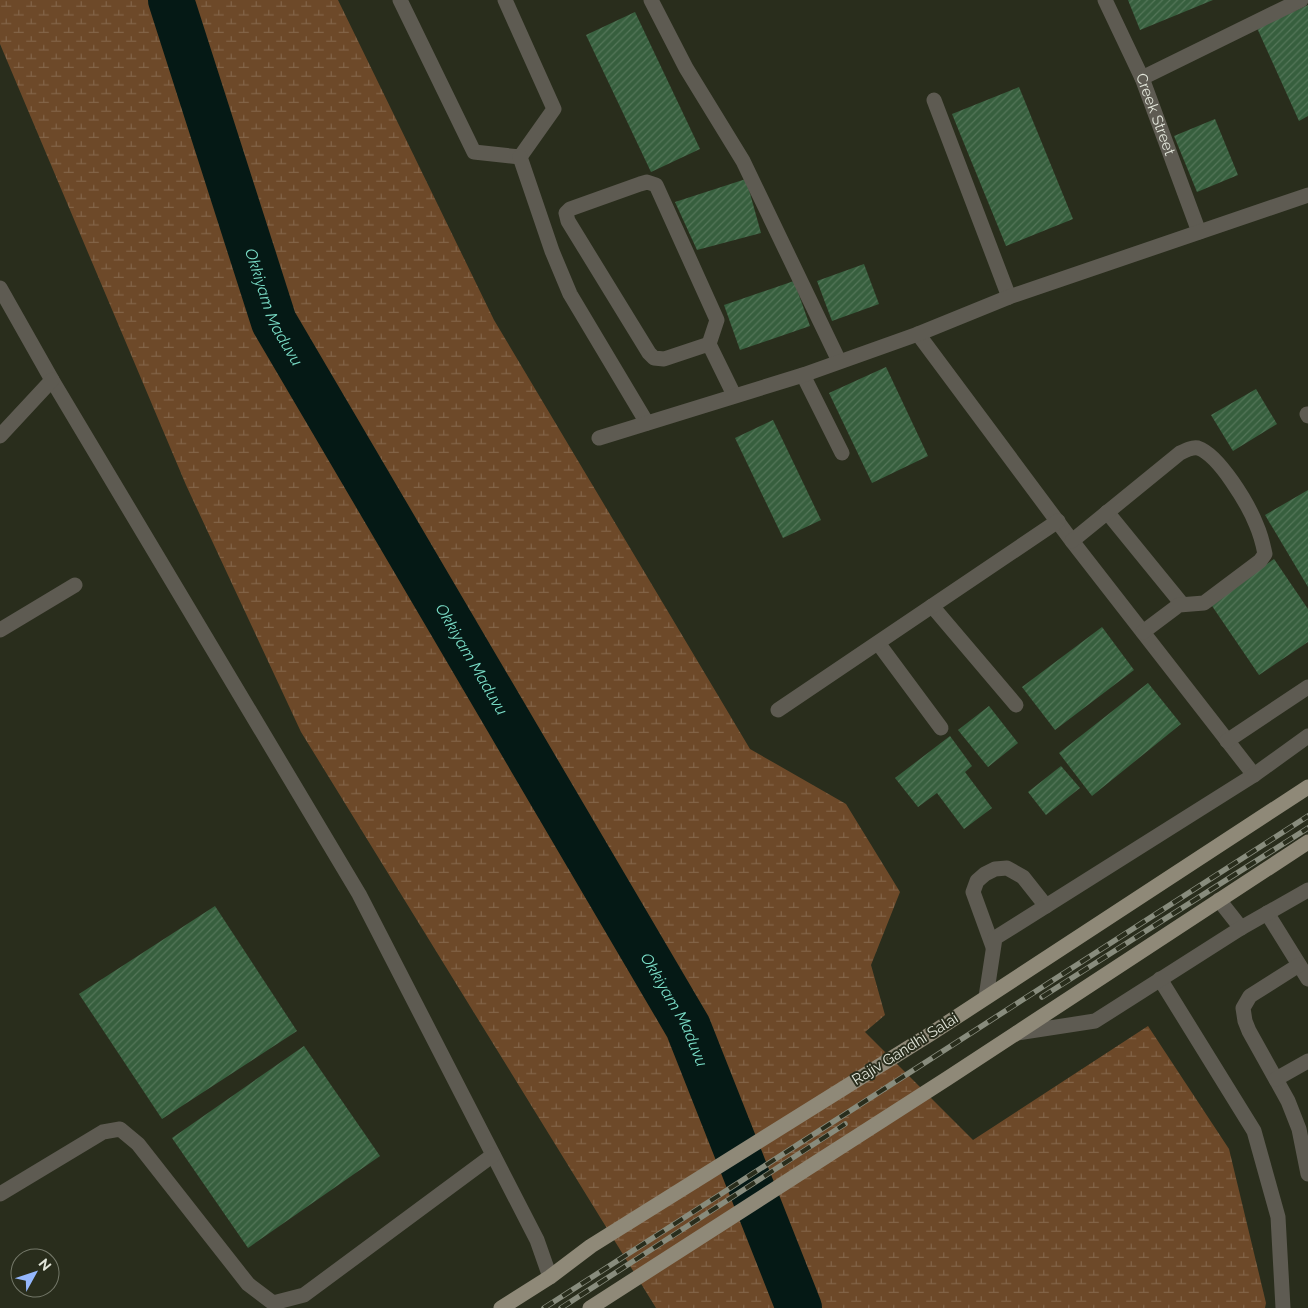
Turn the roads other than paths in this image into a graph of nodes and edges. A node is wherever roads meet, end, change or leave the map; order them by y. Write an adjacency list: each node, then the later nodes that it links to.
1 (400, 0): 8 (street)
2 (505, 0): 8 (street)
3 (651, 0): 15 (street)
4 (1105, 0): 6 (street, Creek Street)
5 (1301, 0): 6 (street)
6 (1142, 78): 10 (street, Creek Street)
7 (934, 100): 12 (street)
8 (520, 157): 19 (street)
9 (1308, 195): 10 (street)
10 (1199, 232): 12 (street)
11 (0, 288): 17 (street)
12 (1009, 297): 13 (street)
13 (918, 334): 15 (street); 24 (street)
14 (709, 344): 14 (street); 18 (street)
15 (839, 361): 16 (street)
16 (803, 375): 18 (street); 22 (street)
17 (52, 380): 20 (street); 54 (street)
18 (734, 395): 19 (street)
19 (647, 423): 21 (street)
20 (0, 436)
21 (600, 438)
22 (842, 453)
23 (1107, 512): 25 (street); 27 (street); 27 (street)
24 (1058, 521): 25 (street); 28 (street)
25 (1072, 540): 30 (street)
26 (75, 585): 29 (street)
27 (1182, 604): 30 (street)
28 (932, 606): 31 (street); 33 (street)
29 (0, 630)
30 (1143, 632): 37 (street)
31 (878, 643): 34 (street); 35 (street)
32 (1308, 687): 37 (street)
33 (1016, 705)
34 (778, 710)
35 (941, 728)
36 (1308, 736): 38 (street)
37 (1227, 741): 38 (street)
38 (1254, 775): 43 (street)
39 (1308, 787): 50 (main road, Rajiv Gandhi Salai)
40 (1308, 842): 42 (main road)
41 (1308, 890): 44 (street)
42 (1220, 900): 45 (street); 51 (main road)
43 (1046, 906): 46 (street); 46 (street)
44 (1267, 913): 45 (street); 47 (street)
45 (1241, 928): 48 (street)
46 (993, 947): 50 (street)
47 (1299, 965): 49 (street); 53 (street)
48 (1160, 979): 51 (street); 60 (street)
49 (1308, 979)
50 (986, 997): 57 (main road, Rajiv Gandhi Salai)
51 (1017, 1033): 59 (main road)
52 (1308, 1061): 53 (street)
53 (1276, 1080): 55 (street)
54 (493, 1155): 56 (street); 57 (street)
55 (1308, 1174)
56 (0, 1194)
57 (550, 1277): 58 (main road, Rajiv Gandhi Salai)
58 (501, 1308)
59 (590, 1308)
60 (1283, 1308)

